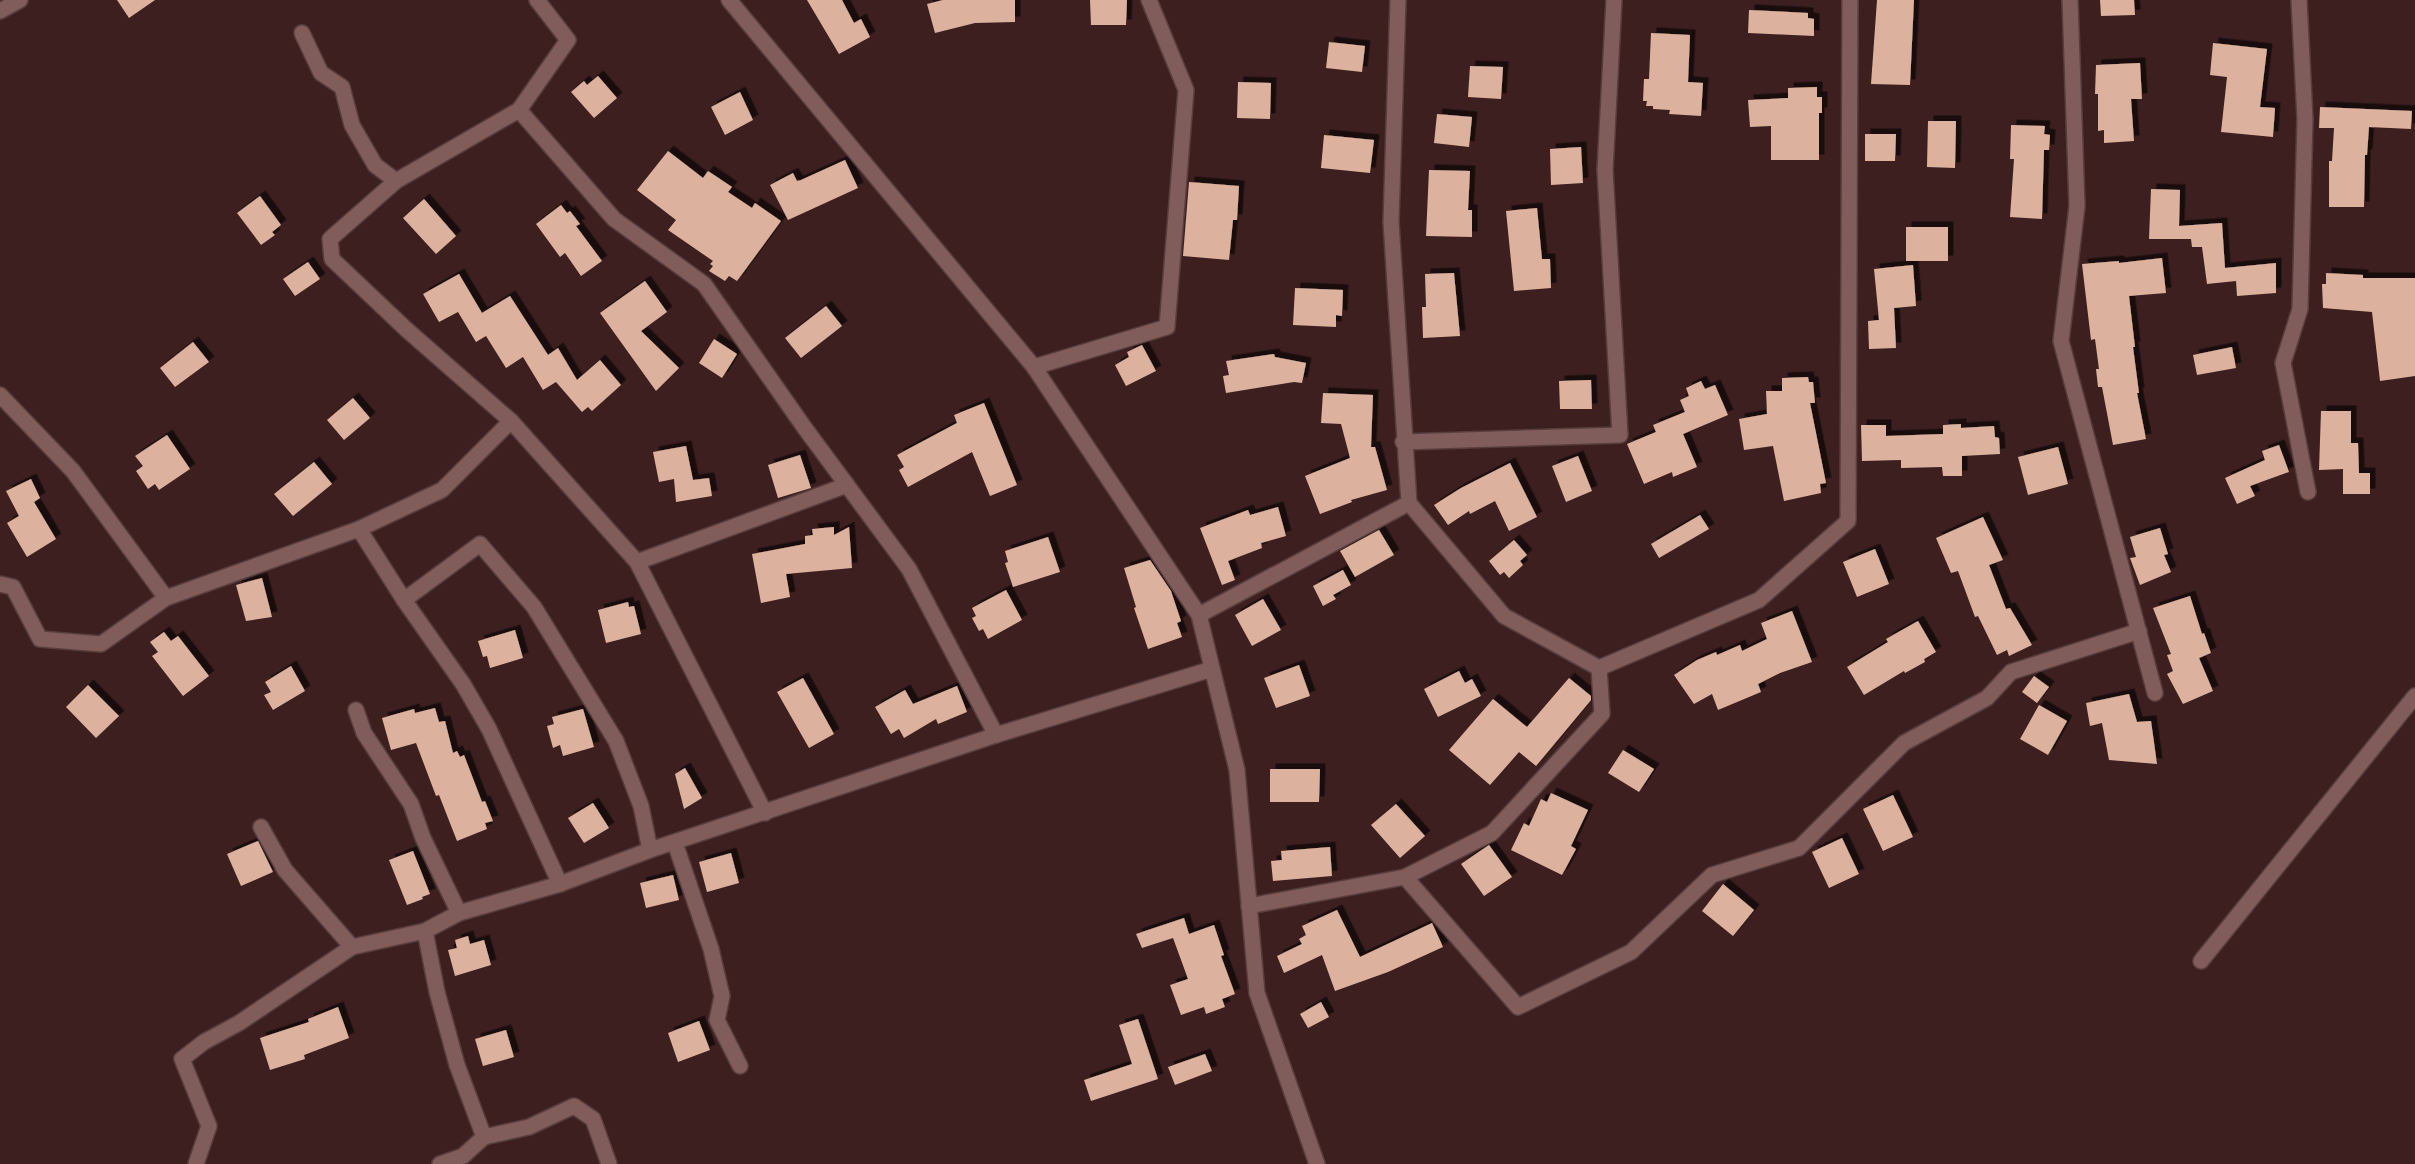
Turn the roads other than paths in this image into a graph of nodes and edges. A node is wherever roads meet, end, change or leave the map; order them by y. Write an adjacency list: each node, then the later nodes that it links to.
1 (20, 0): 10 (street)
2 (537, 0): 12 (street)
3 (729, 0): 14 (street)
4 (1149, 0): 14 (street)
5 (1398, 0): 17 (street)
6 (1614, 0): 17 (street)
7 (1850, 0): 28 (street)
8 (2070, 0): 27 (street)
9 (2299, 0): 19 (street)
10 (0, 11)
11 (302, 33): 13 (street)
12 (519, 110): 13 (street); 18 (street)
13 (396, 181): 16 (street)
14 (1034, 367): 26 (street)
15 (0, 395): 24 (street)
16 (511, 421): 21 (street); 22 (street)
17 (1403, 442): 20 (street)
18 (847, 485): 22 (street); 33 (street)
19 (2308, 492)
20 (1409, 503): 26 (street); 28 (street)
21 (359, 529): 24 (street); 25 (street)
22 (637, 562): 34 (street)
23 (0, 584): 24 (street)
24 (166, 598)
25 (404, 600): 37 (street); 39 (street)
26 (1199, 615): 29 (street)
27 (2139, 632): 30 (street); 38 (street)
28 (1599, 668): 38 (street)
29 (1212, 669): 33 (street); 40 (street)
30 (2155, 693)
31 (2415, 696): 44 (street)
32 (356, 710): 41 (street)
33 (996, 735): 34 (street)
34 (765, 813): 36 (street)
35 (261, 827): 43 (street)
36 (675, 843): 37 (street); 45 (street)
37 (650, 850): 39 (street)
38 (1405, 877): 40 (street)
39 (560, 884): 41 (street)
40 (1249, 906): 50 (street)
41 (459, 913): 42 (street)
42 (424, 931): 43 (street); 46 (street)
43 (352, 947): 47 (street)
44 (2201, 961)
45 (740, 1066)
46 (484, 1137): 48 (street); 49 (street)
47 (196, 1164)
48 (440, 1164)
49 (609, 1164)
50 (1317, 1164)

